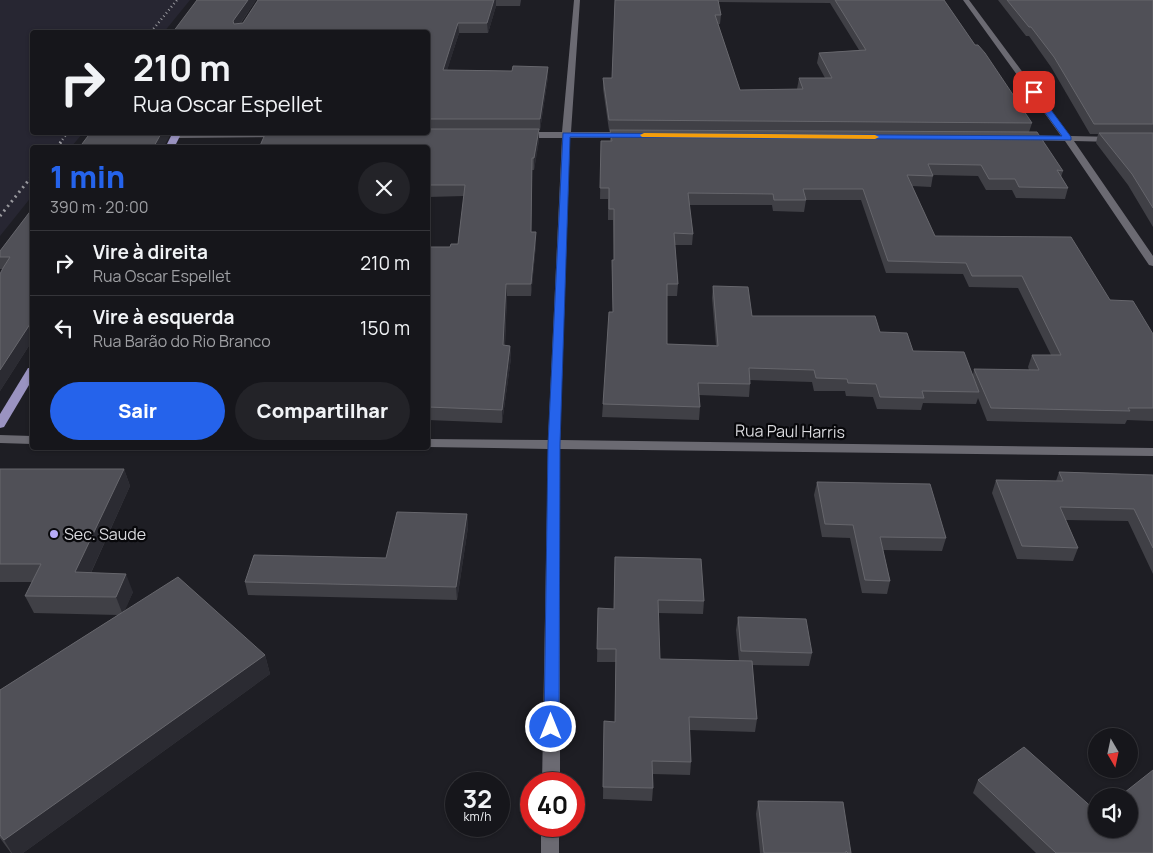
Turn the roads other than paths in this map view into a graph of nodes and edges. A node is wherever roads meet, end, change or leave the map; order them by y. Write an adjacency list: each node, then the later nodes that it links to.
1 (577, 0): 4 (street)
2 (966, 0): 7 (street)
3 (516, 135): 4 (street)
4 (566, 135): 5 (street); 15 (street)
5 (635, 135)
6 (1019, 138): 7 (street)
7 (1068, 138): 8 (street); 9 (street)
8 (1125, 139)
9 (1153, 263)
10 (30, 374): 11 (main road)
11 (0, 424)
12 (0, 439): 13 (street)
13 (30, 440)
14 (430, 443): 15 (street, Rua Paul Harris)
15 (554, 444): 16 (street, Rua Paul Harris); 17 (street)
16 (1153, 452)
17 (551, 772)
18 (550, 837): 19 (street)
19 (550, 853)

